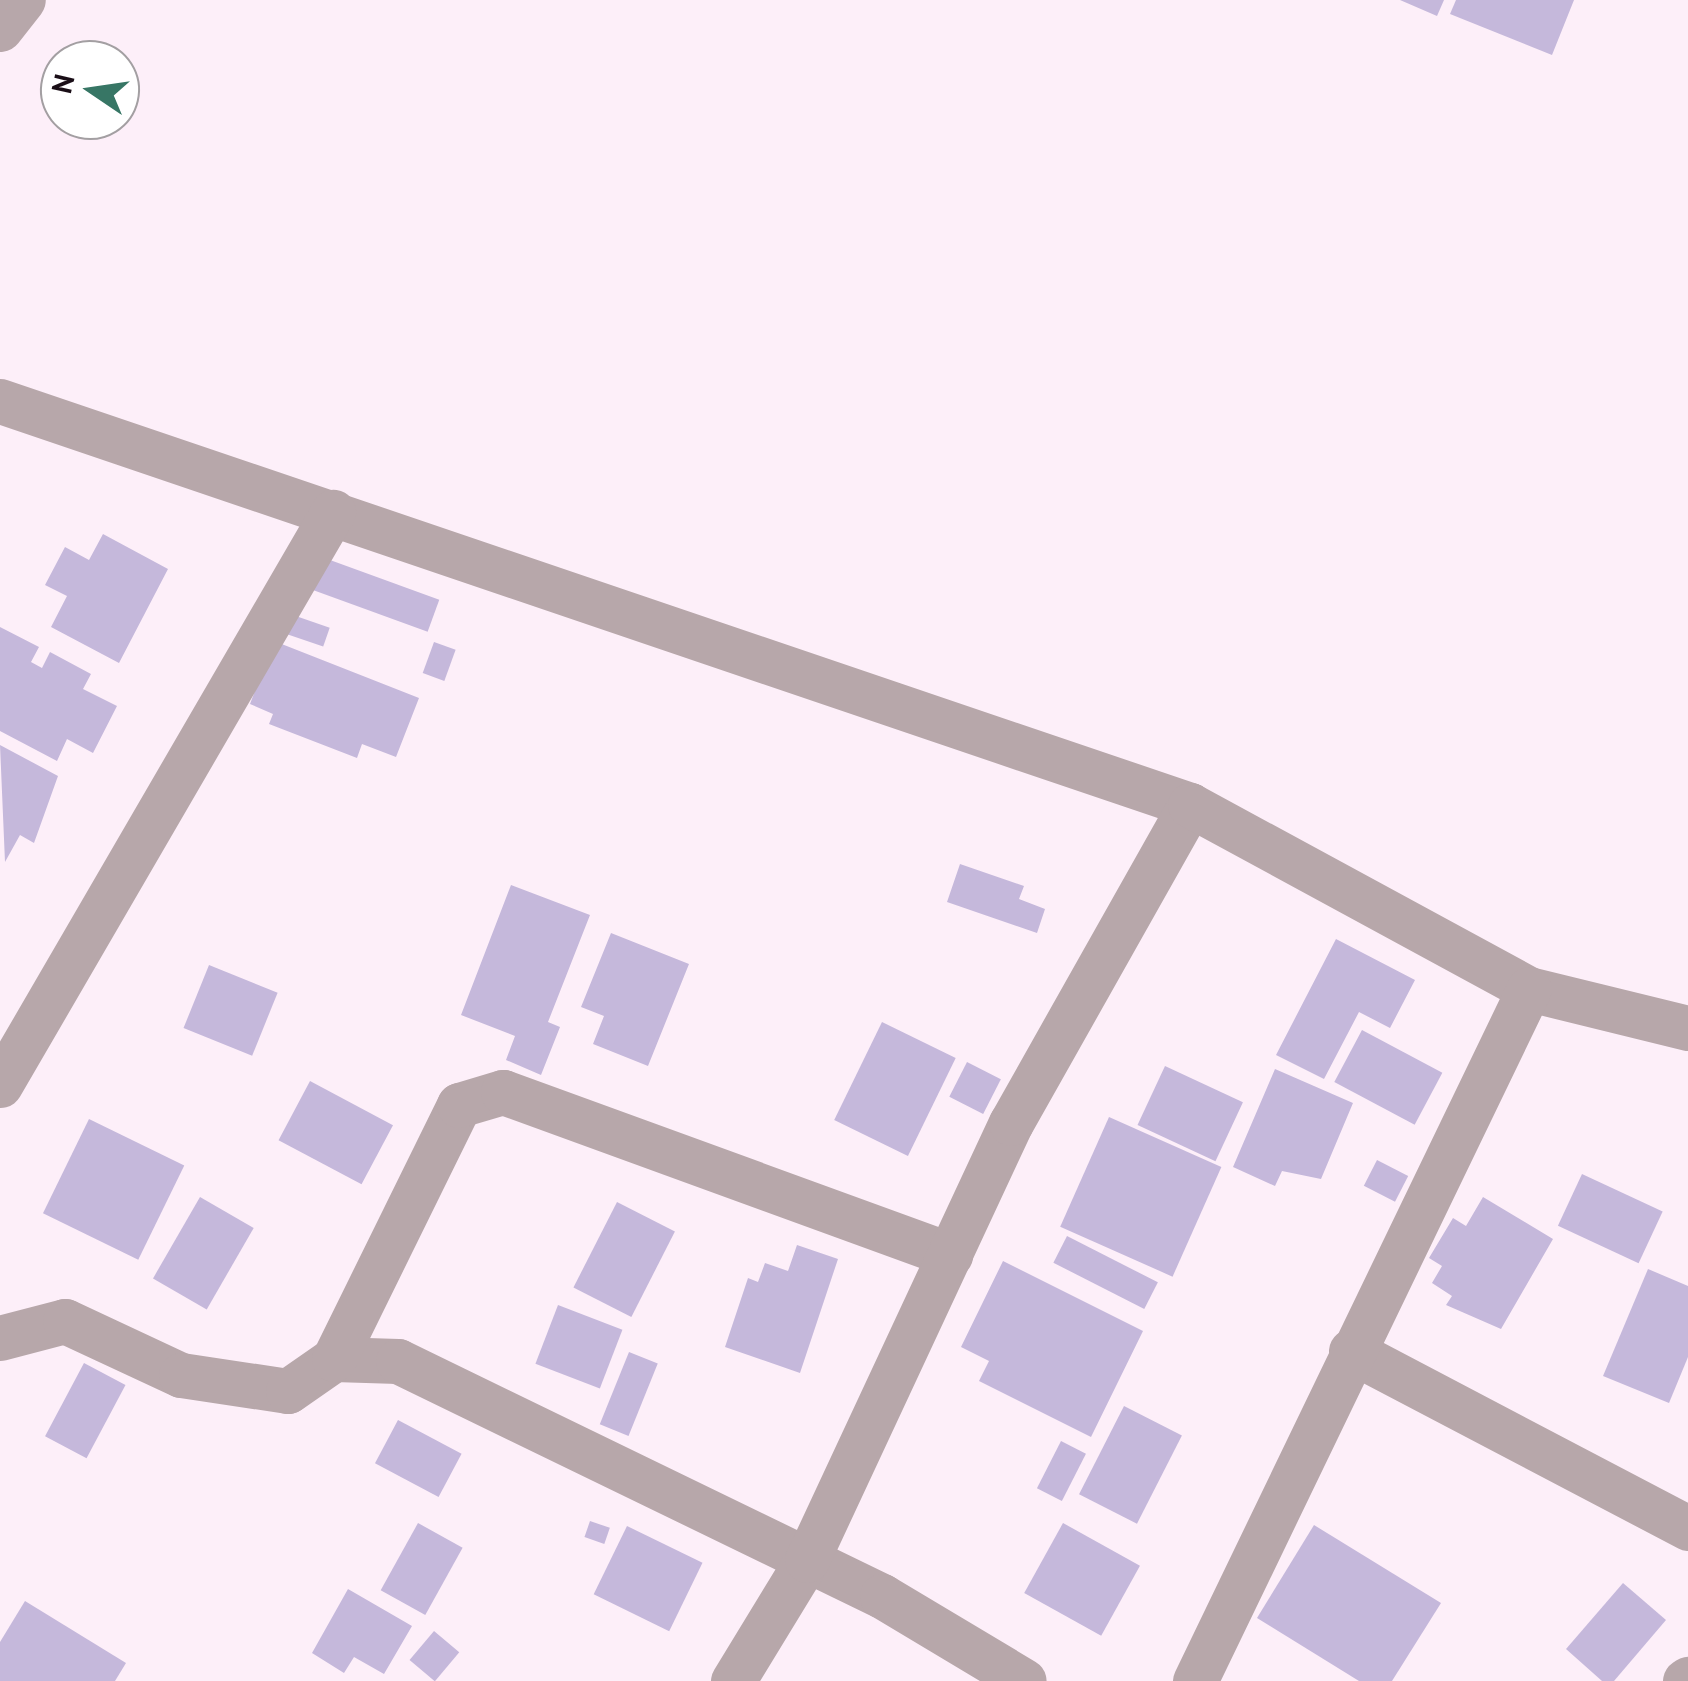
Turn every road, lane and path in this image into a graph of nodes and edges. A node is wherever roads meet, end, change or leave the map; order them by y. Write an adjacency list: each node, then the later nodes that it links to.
1 (22, 0): 2 (street)
2 (0, 29)
3 (0, 401): 4 (street)
4 (333, 512): 5 (street); 8 (street)
5 (1190, 806): 6 (street); 9 (street)
6 (1529, 989): 7 (street); 11 (street)
7 (1688, 1028)
8 (0, 1085)
9 (950, 1255): 12 (street); 14 (street)
10 (0, 1338): 12 (street)
11 (1352, 1351): 13 (street); 17 (street)
12 (334, 1359): 14 (street)
13 (1688, 1528)
14 (806, 1560): 15 (street); 16 (street)
15 (733, 1681)
16 (1024, 1681)
17 (1195, 1681)

